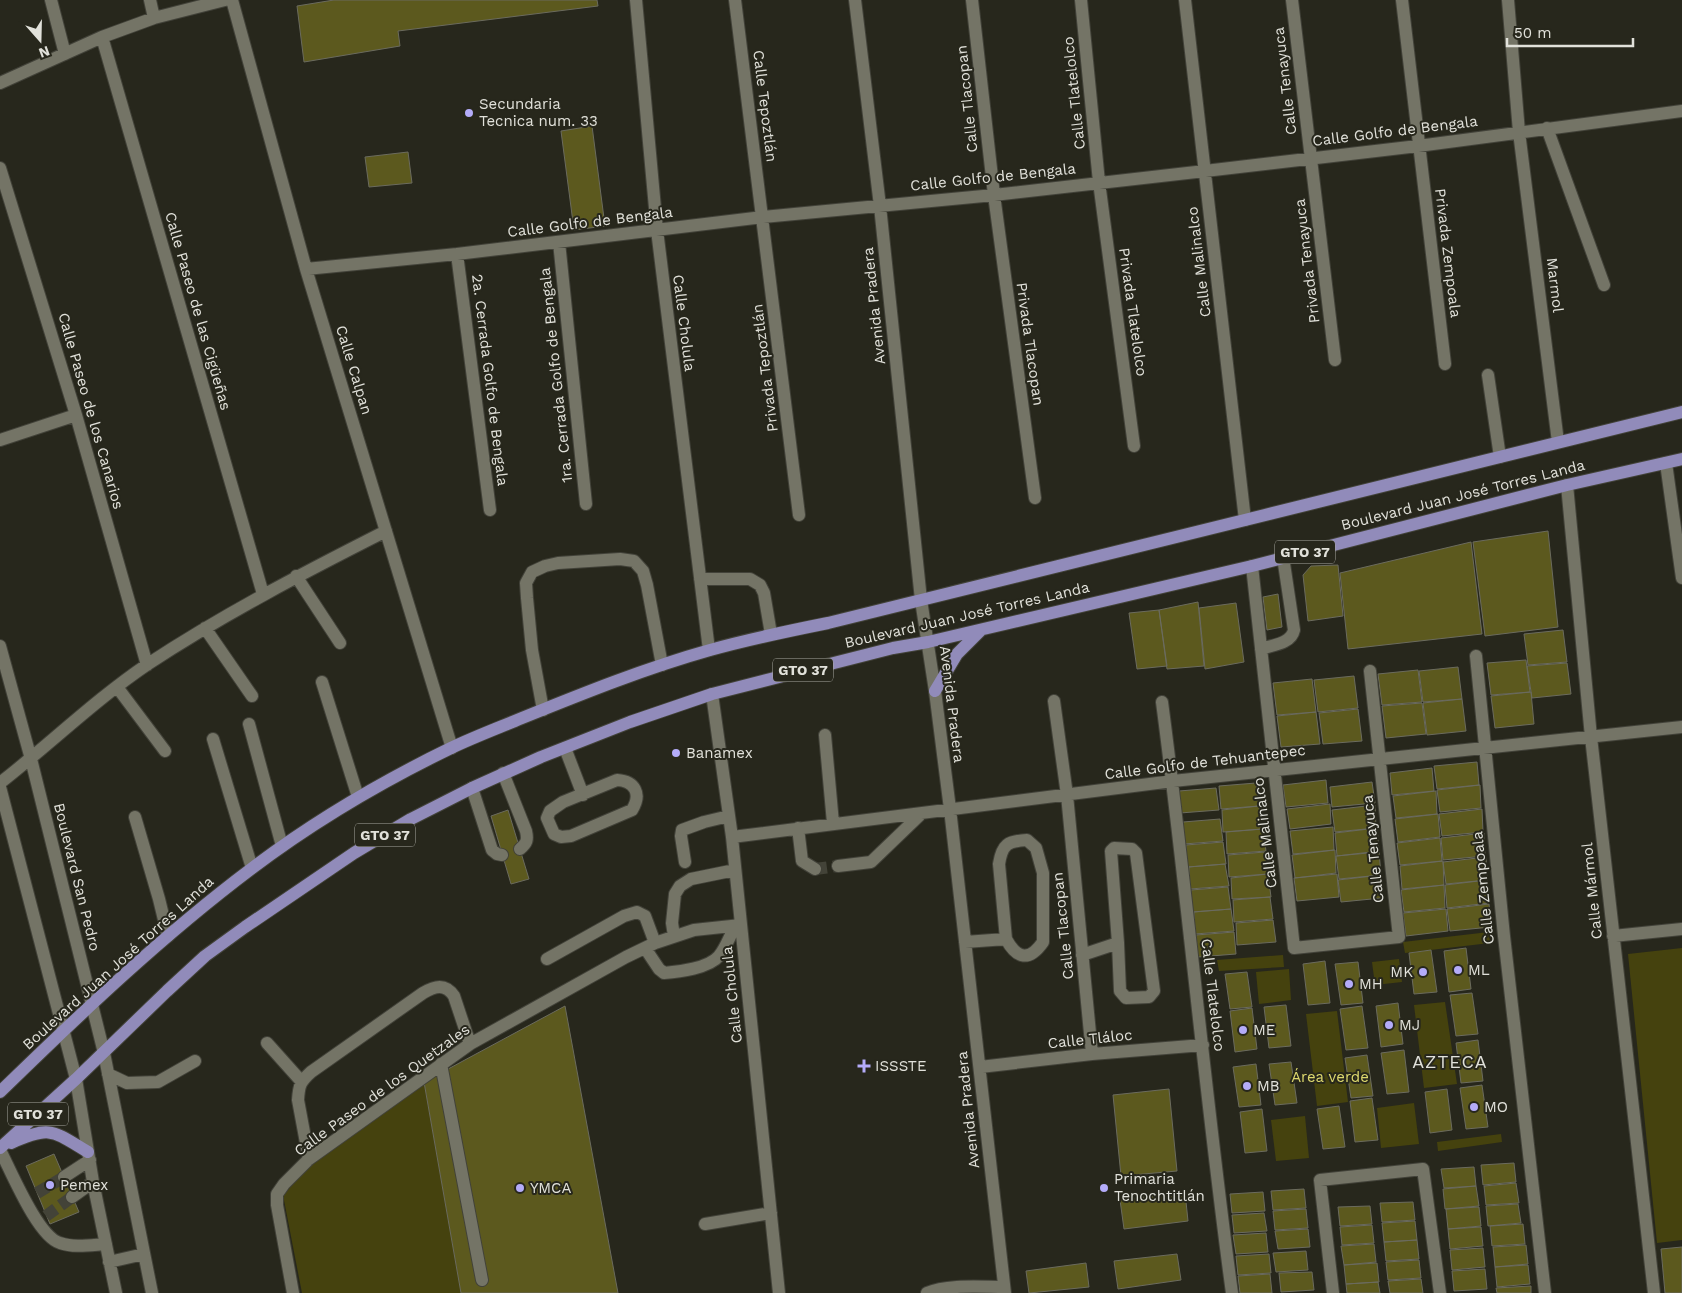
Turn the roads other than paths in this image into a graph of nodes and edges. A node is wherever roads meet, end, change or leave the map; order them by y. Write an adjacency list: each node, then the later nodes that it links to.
1 (51, 0): 16 (street)
2 (150, 0): 14 (street)
3 (224, 0): 14 (street)
4 (232, 0): 32 (street, Calle Calpan)
5 (636, 0): 29 (street, Calle Cholula)
6 (735, 0): 28 (street, Calle Tepoztlán)
7 (855, 0): 27 (street, Avenida Pradera)
8 (972, 0): 26 (street, Calle Tlacopan)
9 (1081, 0): 25 (street, Calle Tlatelolco)
10 (1185, 0): 24 (street, Calle Malinalco)
11 (1292, 0): 22 (street, Calle Tenayuca)
12 (1402, 0): 21 (street)
13 (1508, 0): 20 (street, Marmol)
14 (154, 18): 15 (street)
15 (102, 37): 16 (street); 57 (street, Calle Paseo de las Cigüeñas)
16 (65, 54): 17 (street)
17 (0, 82)
18 (1682, 110): 19 (street, Calle Golfo de Bengala)
19 (1547, 128): 20 (street, Calle Golfo de Bengala); 33 (street)
20 (1519, 132): 21 (street, Calle Golfo de Bengala); 40 (street, Marmol)
21 (1418, 146): 22 (street, Calle Golfo de Bengala); 35 (street, Privada Zempoala)
22 (1310, 158): 24 (street, Calle Golfo de Bengala); 34 (street, Privada Tenayuca)
23 (0, 168): 38 (street, Calle Paseo de los Canarios)
24 (1205, 171): 25 (street, Calle Golfo de Bengala); 50 (street, Calle Malinalco)
25 (1099, 182): 26 (street, Calle Golfo de Bengala); 41 (street, Privada Tlatelolco)
26 (994, 195): 27 (street, Calle Golfo de Bengala); 46 (street, Privada Tlacopan)
27 (880, 206): 28 (street, Calle Golfo de Bengala); 58 (street, Avenida Pradera)
28 (763, 217): 29 (street, Calle Golfo de Bengala); 49 (street, Privada Tepoztlán)
29 (656, 230): 30 (street, Calle Golfo de Bengala); 56 (street, Calle Cholula)
30 (559, 242): 31 (street, Calle Golfo de Bengala); 47 (street, 1ra. Cerrada Golfo de Bengala)
31 (457, 254): 32 (street, Calle Golfo de Bengala); 48 (street, 2a. Cerrada Golfo de Bengala)
32 (306, 269): 51 (street, Calle Calpan)
33 (1604, 285)
34 (1335, 360)
35 (1445, 364)
36 (1488, 375): 42 (street)
37 (1682, 412): 40 (main road, Boulevard Juan José Torres Landa / GTO 37)
38 (76, 415): 39 (street); 68 (street, Calle Paseo de los Canarios)
39 (0, 440)
40 (1558, 442): 42 (main road, Boulevard Juan José Torres Landa / GTO 37)
41 (1134, 446)
42 (1500, 457): 50 (main road, Boulevard Juan José Torres Landa / GTO 37)
43 (1682, 459): 44 (main road, Boulevard Juan José Torres Landa / GTO 37)
44 (1666, 462): 45 (main road, Boulevard Juan José Torres Landa / GTO 37); 55 (street)
45 (1567, 485): 52 (main road, Boulevard Juan José Torres Landa / GTO 37); 82 (street, Calle Mármol)
46 (1035, 498)
47 (586, 504)
48 (490, 510)
49 (799, 514)
50 (1246, 520): 58 (main road, Boulevard Juan José Torres Landa / GTO 37)
51 (386, 531): 54 (street); 84 (street, Calle Calpan)
52 (1283, 557): 53 (main road, Boulevard Juan José Torres Landa / GTO 37); 65 (street)
53 (1252, 566): 60 (main road, Boulevard Juan José Torres Landa / GTO 37); 65 (street, Calle Malinalco)
54 (296, 576): 57 (street); 63 (street)
55 (1682, 578)
56 (700, 579): 61 (street); 66 (street, Calle Cholula)
57 (263, 594): 59 (street)
58 (921, 600): 61 (main road, Boulevard Juan José Torres Landa / GTO 37); 62 (street, Avenida Pradera)
59 (205, 628): 68 (street); 75 (street)
60 (982, 628): 62 (main road, Boulevard Juan José Torres Landa / GTO 37); 73 (main road)
61 (771, 634): 66 (main road, Boulevard Juan José Torres Landa / GTO 37)
62 (928, 642): 73 (street, Avenida Pradera); 74 (main road, Boulevard Juan José Torres Landa / GTO 37)
63 (340, 643)
64 (0, 646): 89 (street, Boulevard San Pedro)
65 (1261, 649): 90 (street, Calle Malinalco)
66 (709, 650): 69 (main road, Boulevard Juan José Torres Landa / GTO 37)
67 (1476, 656): 86 (street)
68 (147, 665): 72 (street)
69 (662, 665): 78 (main road, Boulevard Juan José Torres Landa / GTO 37); 78 (street)
70 (1370, 671): 88 (street)
71 (322, 682): 98 (street)
72 (117, 687): 87 (street); 89 (street)
73 (935, 691): 99 (street, Avenida Pradera)
74 (712, 694): 85 (main road, Boulevard Juan José Torres Landa / GTO 37); 101 (street, Calle Cholula)
75 (252, 696)
76 (1054, 701): 97 (street)
77 (1162, 702): 92 (street, Calle Tlatelolco)
78 (542, 710): 84 (main road, Boulevard Juan José Torres Landa / GTO 37)
79 (249, 724): 106 (street)
80 (1682, 727): 82 (street, Calle Golfo de Tehuantepec)
81 (825, 735): 103 (street)
82 (1591, 737): 86 (street, Calle Golfo de Tehuantepec); 118 (street, Calle Mármol)
83 (212, 739): 111 (street)
84 (452, 748): 98 (main road, Boulevard Juan José Torres Landa / GTO 37)
85 (565, 748): 91 (main road, Boulevard Juan José Torres Landa / GTO 37); 96 (street)
86 (1486, 748): 88 (street, Calle Golfo de Tehuantepec); 162 (street, Calle Zempoala)
87 (165, 751)
88 (1380, 758): 90 (street, Calle Golfo de Tehuantepec); 123 (street, Calle Tenayuca)
89 (31, 759): 93 (street); 126 (street, Boulevard San Pedro)
90 (1274, 770): 92 (street, Calle Golfo de Tehuantepec); 123 (street, Calle Malinalco)
91 (503, 773): 95 (main road, Boulevard Juan José Torres Landa / GTO 37); 107 (street)
92 (1172, 781): 97 (street, Calle Golfo de Tehuantepec); 130 (street, Calle Tlatelolco)
93 (0, 783)
94 (0, 787): 127 (street)
95 (472, 788): 108 (street); 131 (main road, Boulevard Juan José Torres Landa / GTO 37)
96 (583, 795): 96 (street)
97 (1066, 796): 99 (street, Calle Golfo de Tehuantepec); 124 (street, Calle Tlacopan)
98 (358, 797): 106 (main road, Boulevard Juan José Torres Landa / GTO 37)
99 (950, 810): 100 (street, Calle Golfo de Tehuantepec); 120 (street, Avenida Pradera)
100 (922, 813): 103 (street, Calle Golfo de Tehuantepec); 110 (street)
101 (729, 816): 105 (street, Calle Cholula); 109 (street)
102 (136, 817): 116 (street)
103 (833, 823): 104 (street, Calle Golfo de Tehuantepec)
104 (798, 828): 105 (street, Calle Golfo de Tehuantepec); 112 (street)
105 (732, 837): 113 (street, Calle Cholula)
106 (282, 846): 111 (main road, Boulevard Juan José Torres Landa / GTO 37)
107 (520, 849)
108 (502, 854)
109 (685, 862)
110 (838, 866)
111 (252, 868): 116 (main road, Boulevard Juan José Torres Landa / GTO 37)
112 (815, 869)
113 (735, 870): 114 (street, Calle Cholula); 117 (street)
114 (738, 925): 117 (street, Calle Paseo de los Quetzales); 122 (street); 146 (street, Calle Cholula)
115 (1682, 929): 118 (street)
116 (168, 936): 126 (main road, Boulevard Juan José Torres Landa / GTO 37)
117 (674, 936): 122 (street, Calle Paseo de los Quetzales)
118 (1613, 936): 163 (street, Calle Mármol)
119 (1006, 939): 119 (street); 120 (street)
120 (965, 942): 135 (street, Avenida Pradera)
121 (1118, 943): 121 (street); 124 (street)
122 (650, 946): 125 (street); 129 (street, Calle Paseo de los Quetzales)
123 (1294, 948)
124 (1082, 955): 132 (street, Calle Tlacopan)
125 (547, 960)
126 (91, 1006): 127 (main road, Boulevard Juan José Torres Landa / GTO 37); 131 (street, Boulevard San Pedro)
127 (64, 1030): 137 (street); 139 (main road, Boulevard Juan José Torres Landa / GTO 37)
128 (267, 1043): 138 (street)
129 (470, 1044): 134 (street, Calle Paseo de los Quetzales); 138 (street)
130 (1203, 1045): 132 (street, Calle Tláloc); 159 (street, Calle Tlatelolco)
131 (104, 1053): 136 (street, Boulevard San Pedro); 137 (main road, Boulevard Juan José Torres Landa / GTO 37)
132 (1092, 1054): 135 (street, Calle Tláloc)
133 (195, 1061): 136 (street)
134 (441, 1064): 142 (street, Calle Paseo de los Quetzales); 151 (street)
135 (980, 1067): 153 (street, Avenida Pradera)
136 (108, 1074): 149 (street, Boulevard San Pedro)
137 (76, 1079): 140 (main road, Boulevard Juan José Torres Landa / GTO 37); 141 (street)
138 (301, 1081): 142 (street)
139 (0, 1092)
140 (0, 1149): 141 (main road); 148 (street)
141 (89, 1156): 143 (street); 144 (street)
142 (309, 1160): 156 (street, Calle Paseo de los Quetzales)
143 (64, 1177)
144 (94, 1182): 145 (street); 148 (street)
145 (72, 1197)
146 (771, 1214): 147 (street); 157 (street, Calle Cholula)
147 (705, 1224)
148 (106, 1244): 150 (street)
149 (144, 1254): 150 (street); 155 (street, Boulevard San Pedro)
150 (110, 1262): 154 (street)
151 (482, 1280)
152 (960, 1290): 153 (street); 158 (street)
153 (1004, 1290)
154 (116, 1293)
155 (152, 1293)
156 (293, 1293)
157 (779, 1293)
158 (927, 1293)
159 (1232, 1293)
160 (1333, 1293): 161 (street)
161 (1440, 1293)
162 (1544, 1293)
163 (1654, 1293)

